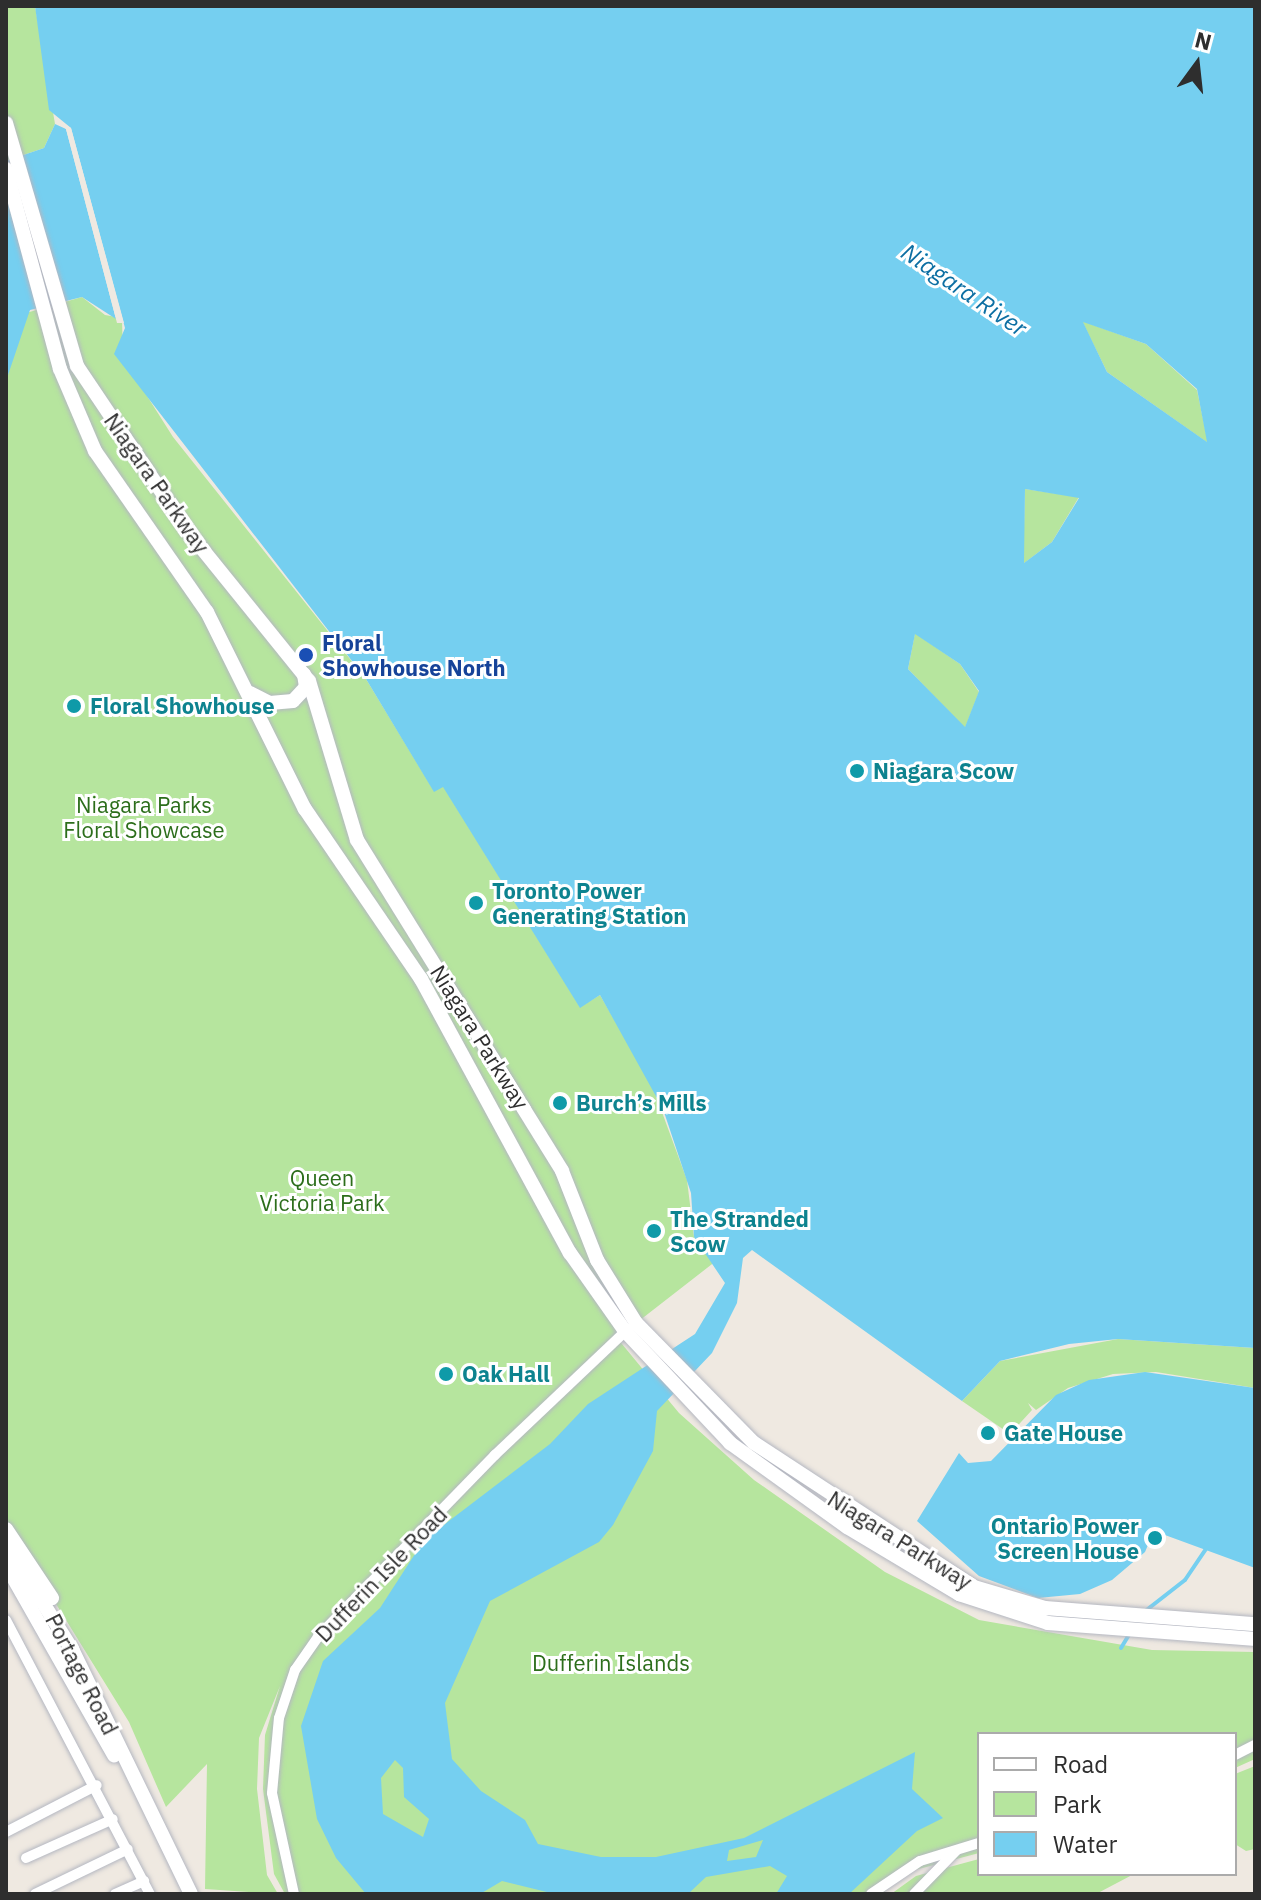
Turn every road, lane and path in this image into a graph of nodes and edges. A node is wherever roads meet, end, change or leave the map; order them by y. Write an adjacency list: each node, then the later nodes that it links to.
1 (6, 123): 3 (main road, Niagara Parkway)
2 (6, 169): 3 (main road, Niagara Parkway)
3 (50, 308): 4 (main road, Niagara Parkway); 5 (main road, Niagara Parkway)
4 (304, 674): 5 (main road); 6 (main road, Niagara Parkway)
5 (248, 689): 6 (main road, Niagara Parkway)
6 (631, 1327): 12 (main road, Niagara Parkway); 30 (street, Dufferin Isle Road)
7 (6, 1529): 14 (main road)
8 (6, 1544): 14 (main road, Portage Road)
9 (6, 1565): 18 (main road, Portage Road)
10 (6, 1620): 17 (street, Portage Road)
11 (1255, 1624): 12 (main road, Niagara Parkway)
12 (1155, 1627): 13 (main road, Niagara Parkway)
13 (1255, 1639)
14 (73, 1651): 18 (main road, Portage Road)
15 (1255, 1745): 16 (street)
16 (1237, 1754)
17 (97, 1785): 19 (street, Portage Road); 20 (street)
18 (147, 1810): 29 (main road, Portage Road)
19 (113, 1819): 22 (street, Portage Road); 24 (street)
20 (6, 1832)
21 (977, 1844): 23 (street)
22 (128, 1849): 25 (street, Portage Road); 26 (street)
23 (957, 1849): 31 (street); 32 (street)
24 (26, 1858)
25 (144, 1881): 27 (street); 28 (street, Portage Road)
26 (35, 1894)
27 (115, 1894)
28 (150, 1894)
29 (191, 1894)
30 (294, 1894)
31 (871, 1894)
32 (914, 1894)

